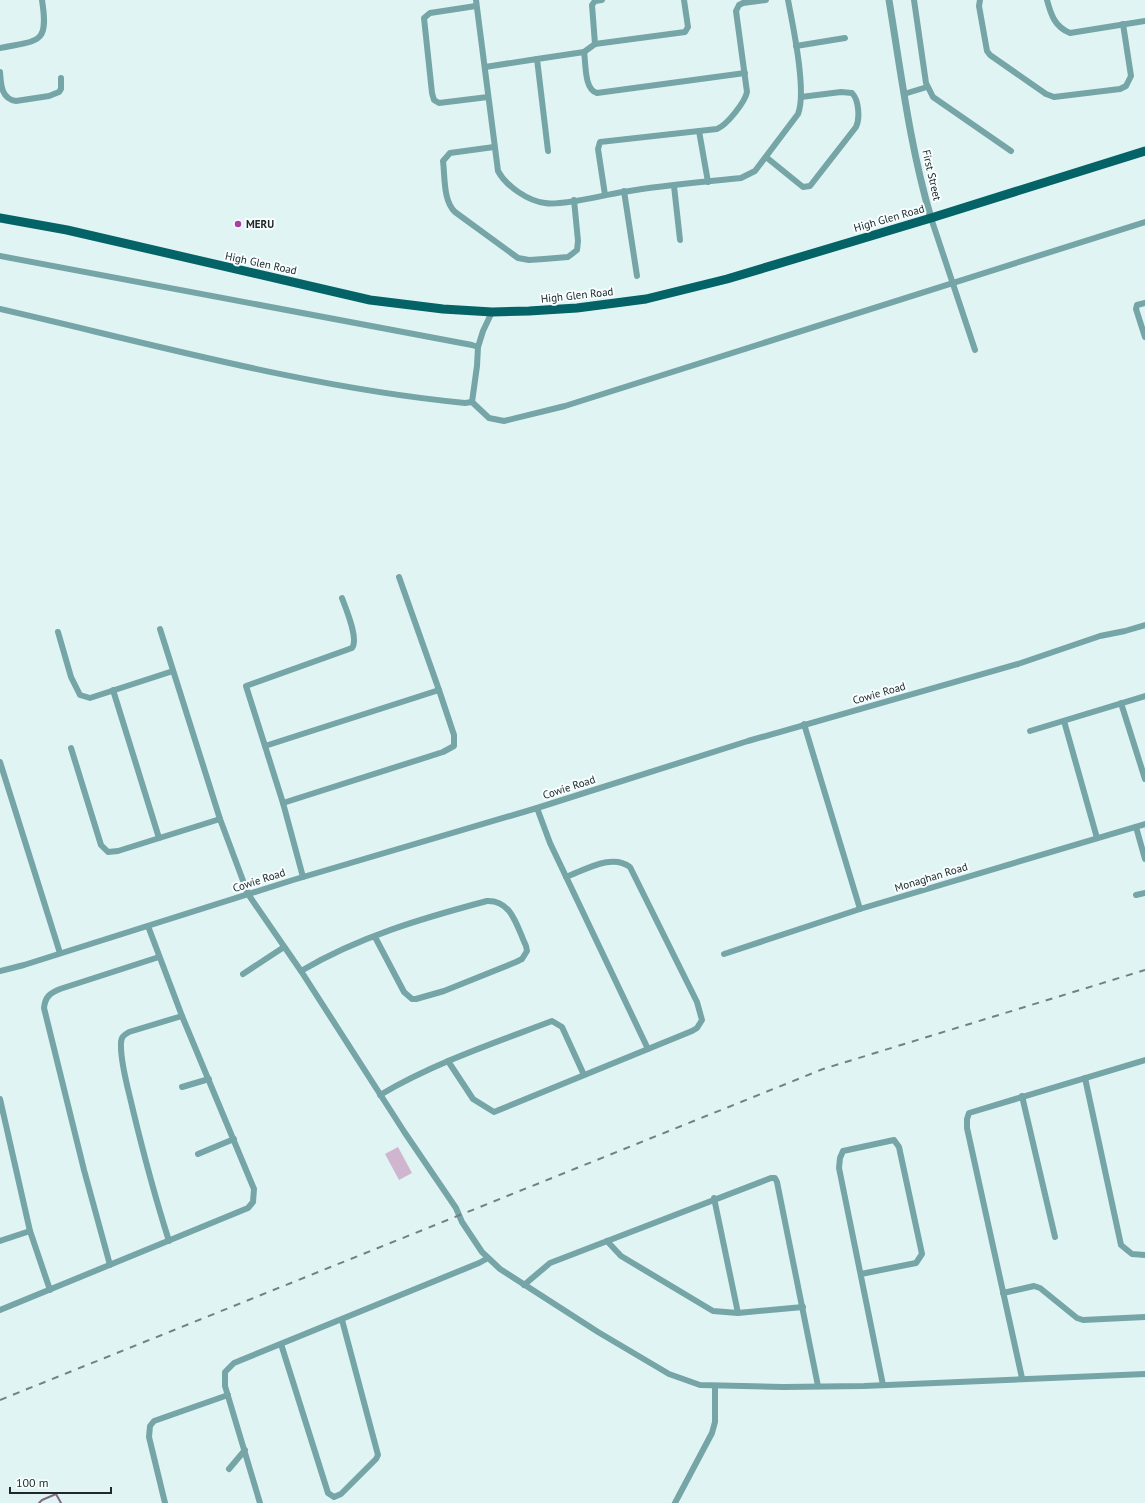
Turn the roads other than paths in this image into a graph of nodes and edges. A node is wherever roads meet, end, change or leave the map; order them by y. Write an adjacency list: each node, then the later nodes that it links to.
1 (42, 0): 16 (street)
2 (602, 0): 14 (street)
3 (684, 0): 14 (street)
4 (766, 0): 21 (street)
5 (788, 0): 15 (street)
6 (889, 0): 24 (street, First Street)
7 (914, 0): 23 (street)
8 (980, 0): 12 (street)
9 (1047, 0): 12 (street)
10 (476, 3): 19 (street); 25 (street)
11 (1145, 21): 12 (street)
12 (1124, 24)
13 (845, 38): 15 (street)
14 (595, 44): 17 (street)
15 (796, 46): 26 (street)
16 (0, 48)
17 (584, 52): 18 (street); 21 (street)
18 (536, 59): 19 (street); 29 (street)
19 (485, 67): 25 (street)
20 (0, 72): 22 (street)
21 (745, 73): 27 (street)
22 (61, 78)
23 (927, 87): 24 (street); 30 (street)
24 (904, 94): 39 (street, First Street)
25 (488, 97): 28 (street)
26 (801, 97): 32 (street); 32 (street)
27 (699, 131): 33 (street); 36 (street)
28 (494, 147): 37 (street); 37 (street)
29 (548, 151)
30 (1011, 151)
31 (1145, 151): 39 (main road, High Glen Road)
32 (766, 156): 33 (street)
33 (708, 182): 34 (street)
34 (674, 186): 35 (street); 41 (street)
35 (624, 191): 36 (street); 43 (street)
36 (605, 195): 37 (street)
37 (574, 200)
38 (0, 218): 47 (main road, High Glen Road)
39 (931, 218): 44 (street, First Street); 47 (main road, High Glen Road)
40 (1145, 222): 44 (street)
41 (680, 240)
42 (0, 256): 49 (street)
43 (637, 276)
44 (953, 283): 50 (street, First Street); 51 (street)
45 (1145, 303): 48 (street)
46 (0, 309): 51 (street)
47 (492, 312): 49 (street)
48 (1145, 337)
49 (478, 347): 51 (street)
50 (975, 350)
51 (472, 402)
52 (399, 577): 59 (street)
53 (342, 598): 65 (street)
54 (1145, 625): 63 (street, Cowie Road)
55 (160, 629): 57 (street)
56 (58, 632): 58 (street)
57 (173, 671): 58 (street); 71 (street)
58 (113, 690): 74 (street)
59 (439, 690): 65 (street); 69 (street)
60 (1145, 696): 61 (street)
61 (1121, 703): 62 (street); 68 (street)
62 (1064, 721): 64 (street); 75 (street)
63 (804, 724): 70 (street, Cowie Road); 82 (street)
64 (1030, 731)
65 (265, 746): 69 (street)
66 (72, 748): 74 (street)
67 (0, 762): 86 (street)
68 (1145, 779)
69 (283, 803): 77 (street)
70 (537, 808): 77 (street, Cowie Road); 78 (street)
71 (220, 819): 74 (street); 80 (street)
72 (1145, 824): 73 (street, Monaghan Road)
73 (1136, 827): 75 (street, Monaghan Road); 76 (street)
74 (159, 838)
75 (1097, 838): 82 (street, Monaghan Road)
76 (1145, 859)
77 (303, 877): 80 (street, Cowie Road)
78 (566, 877): 93 (street); 93 (street)
79 (1145, 893): 81 (street)
80 (248, 894): 83 (street, Cowie Road); 85 (street)
81 (1136, 896)
82 (860, 909): 87 (street, Monaghan Road)
83 (148, 926): 86 (street, Cowie Road); 88 (street)
84 (374, 937): 84 (street); 90 (street)
85 (284, 947): 90 (street); 91 (street)
86 (60, 953): 89 (street, Cowie Road)
87 (724, 954)
88 (159, 957): 92 (street); 113 (street)
89 (0, 971)
90 (301, 971): 100 (street)
91 (243, 974)
92 (182, 1016): 98 (street); 109 (street)
93 (648, 1049): 96 (street)
94 (1145, 1060): 97 (street)
95 (448, 1061): 96 (street); 96 (street); 100 (street)
96 (584, 1075)
97 (1085, 1078): 101 (street); 111 (street)
98 (209, 1079): 99 (street); 103 (street)
99 (182, 1087)
100 (380, 1095): 112 (street)
101 (1022, 1096): 107 (street); 117 (street)
102 (0, 1099): 106 (street)
103 (234, 1139): 104 (street); 109 (street)
104 (198, 1154)
105 (714, 1198): 110 (street); 118 (street); 120 (street)
106 (30, 1231): 108 (street); 116 (street)
107 (1055, 1237)
108 (0, 1241)
109 (169, 1241): 113 (street)
110 (607, 1241): 115 (street); 120 (street)
111 (1145, 1255)
112 (488, 1258): 115 (street); 122 (street)
113 (110, 1265): 116 (street)
114 (861, 1274): 114 (street); 126 (street)
115 (524, 1285): 127 (street)
116 (50, 1290): 119 (street)
117 (1003, 1293): 121 (street); 125 (street)
118 (803, 1307): 120 (street); 128 (street)
119 (0, 1310)
120 (738, 1314)
121 (1145, 1317)
122 (342, 1320): 123 (street); 123 (street)
123 (281, 1344): 129 (street)
124 (1145, 1374): 125 (street)
125 (1022, 1378): 126 (street)
126 (883, 1385): 128 (street)
127 (715, 1386): 128 (street); 134 (street)
128 (818, 1386)
129 (228, 1395): 130 (street); 132 (street)
130 (245, 1450): 131 (street); 133 (street)
131 (229, 1468)
132 (165, 1503)
133 (260, 1503)
134 (675, 1503)

